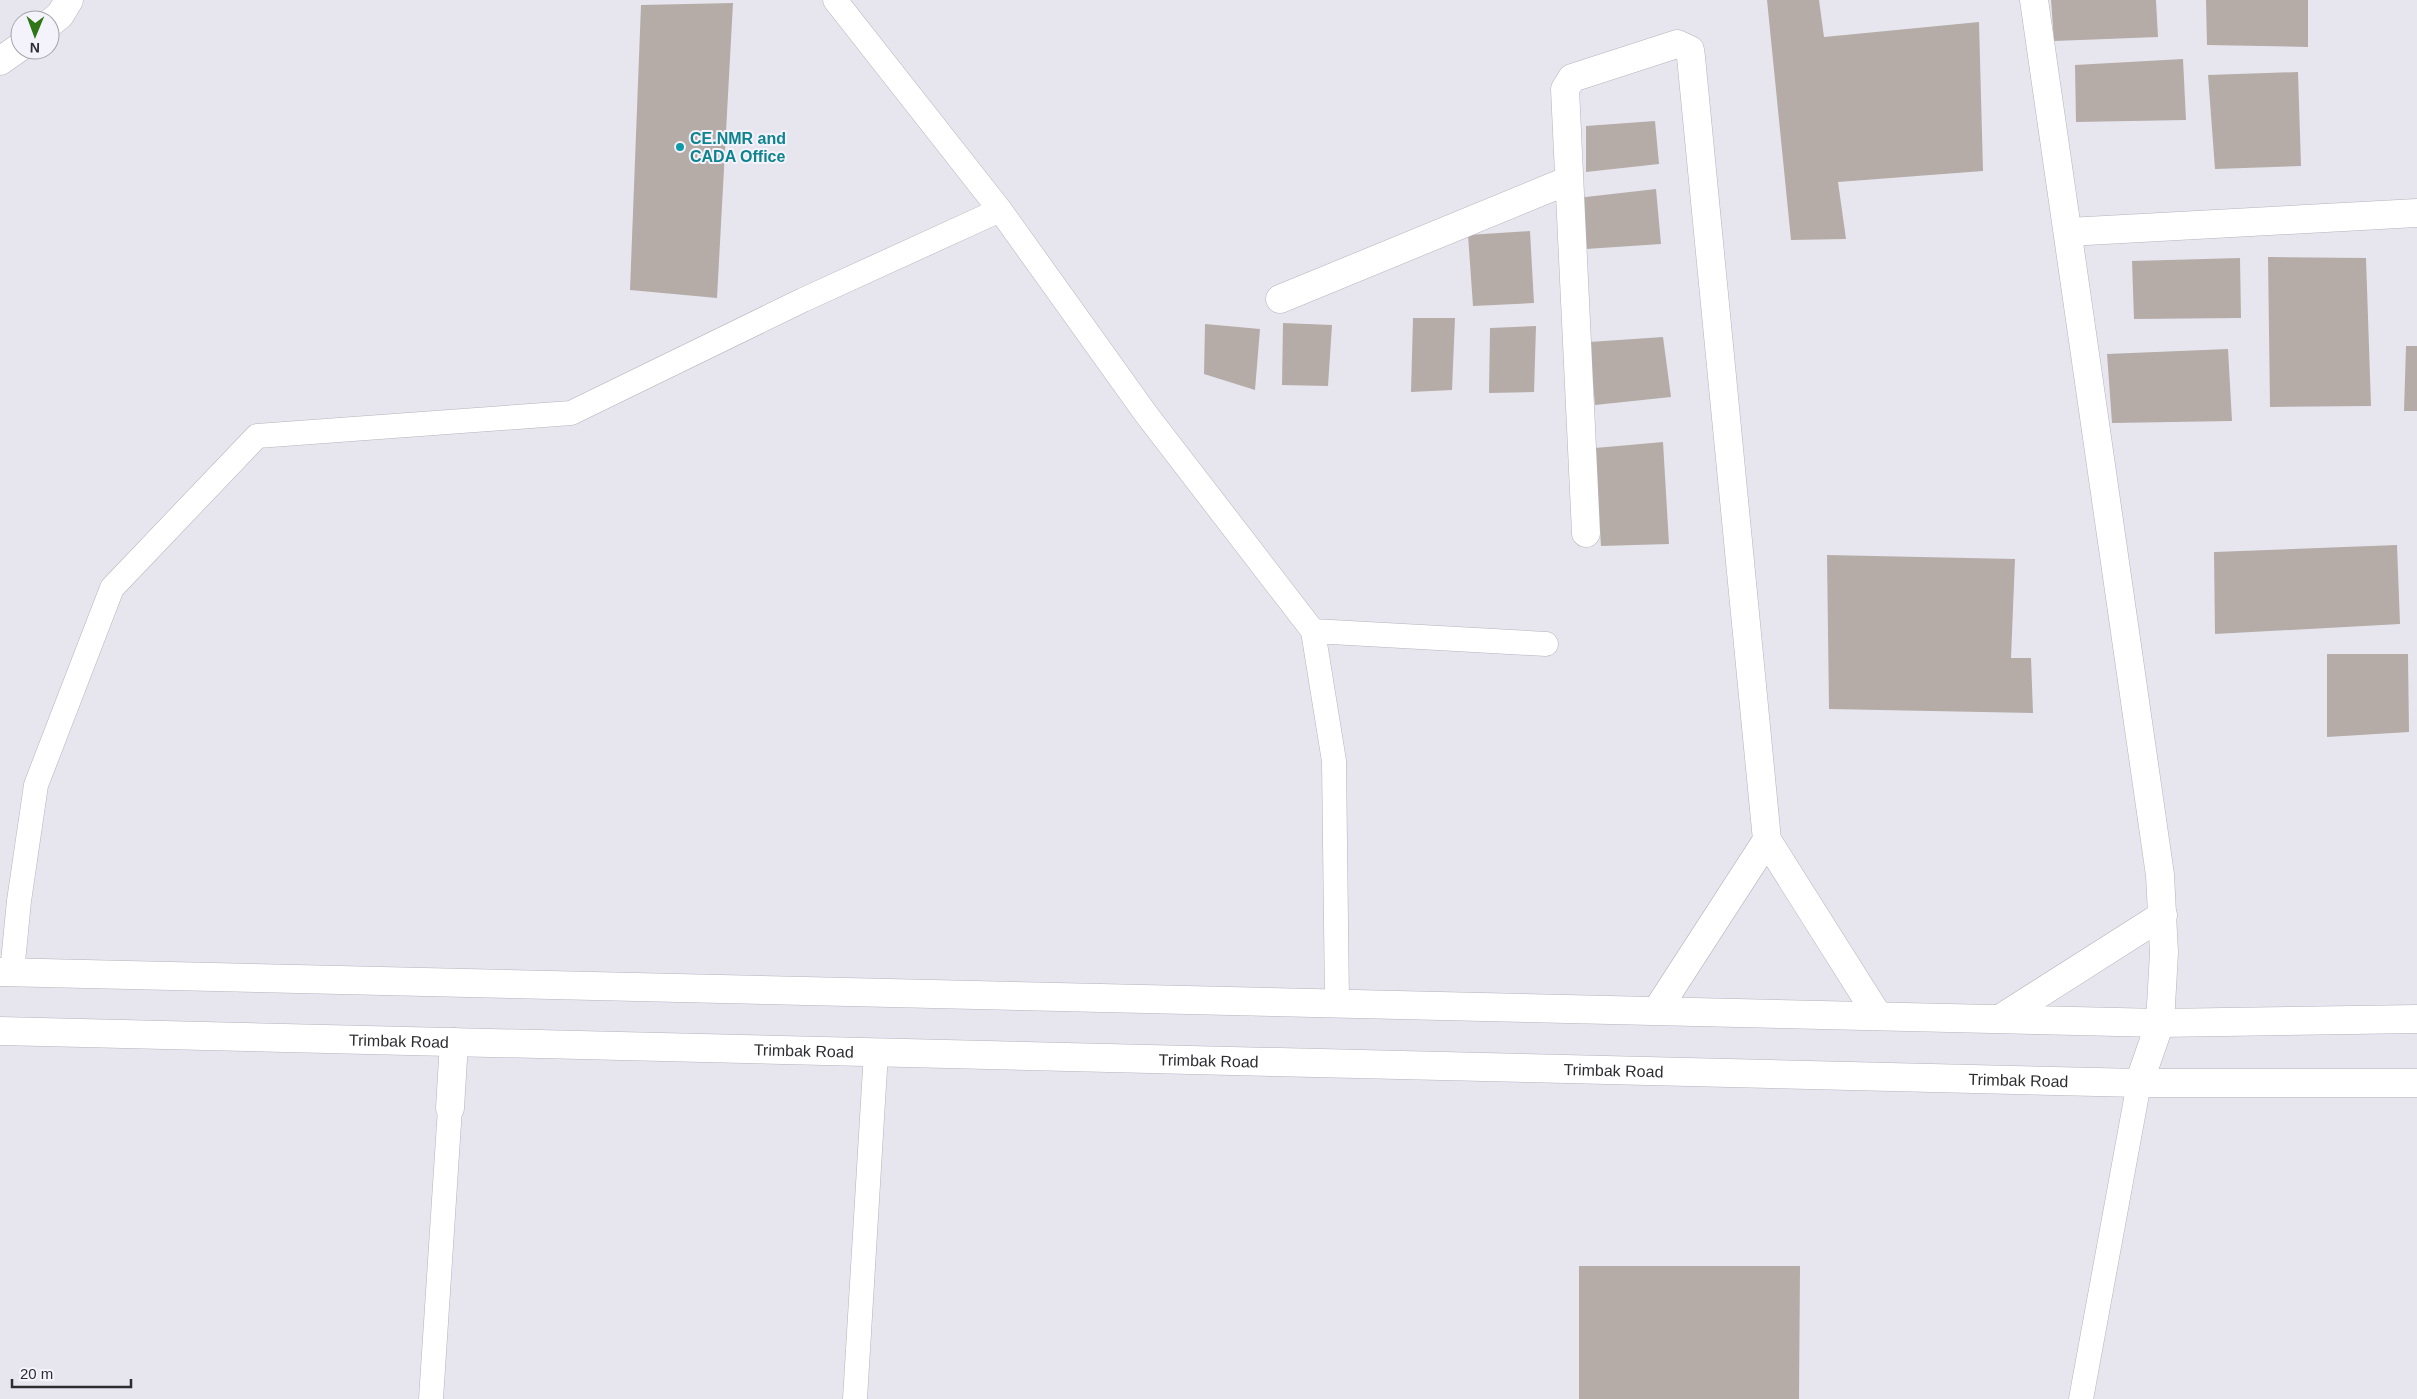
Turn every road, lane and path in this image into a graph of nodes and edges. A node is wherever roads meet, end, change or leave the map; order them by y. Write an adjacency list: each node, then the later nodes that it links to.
1 (69, 0): 4 (main road)
2 (835, 0): 6 (lane)
3 (2034, 0): 8 (main road)
4 (60, 14)
5 (1567, 181): 9 (main road); 10 (main road); 13 (main road)
6 (1000, 210): 11 (lane); 15 (lane)
7 (2417, 213): 8 (main road)
8 (2068, 232): 14 (main road)
9 (1280, 299)
10 (1586, 533)
11 (1313, 631): 12 (lane); 16 (lane)
12 (1546, 644)
13 (1767, 840): 17 (main road); 18 (main road)
14 (2163, 915): 19 (main road); 21 (main road)
15 (6, 972): 16 (main road)
16 (1337, 1003): 17 (main road)
17 (1657, 1010): 18 (main road)
18 (1878, 1016): 19 (main road)
19 (2001, 1018): 21 (main road)
20 (2417, 1019): 21 (main road)
21 (2160, 1022): 25 (main road)
22 (0, 1031): 23 (main road, Trimbak Road)
23 (454, 1042): 24 (main road, Trimbak Road); 27 (main road)
24 (876, 1052): 25 (main road, Trimbak Road); 29 (lane)
25 (2139, 1083): 26 (main road, Trimbak Road); 30 (lane)
26 (2417, 1083)
27 (450, 1108): 28 (lane)
28 (432, 1399)
29 (855, 1399)
30 (2081, 1399)

